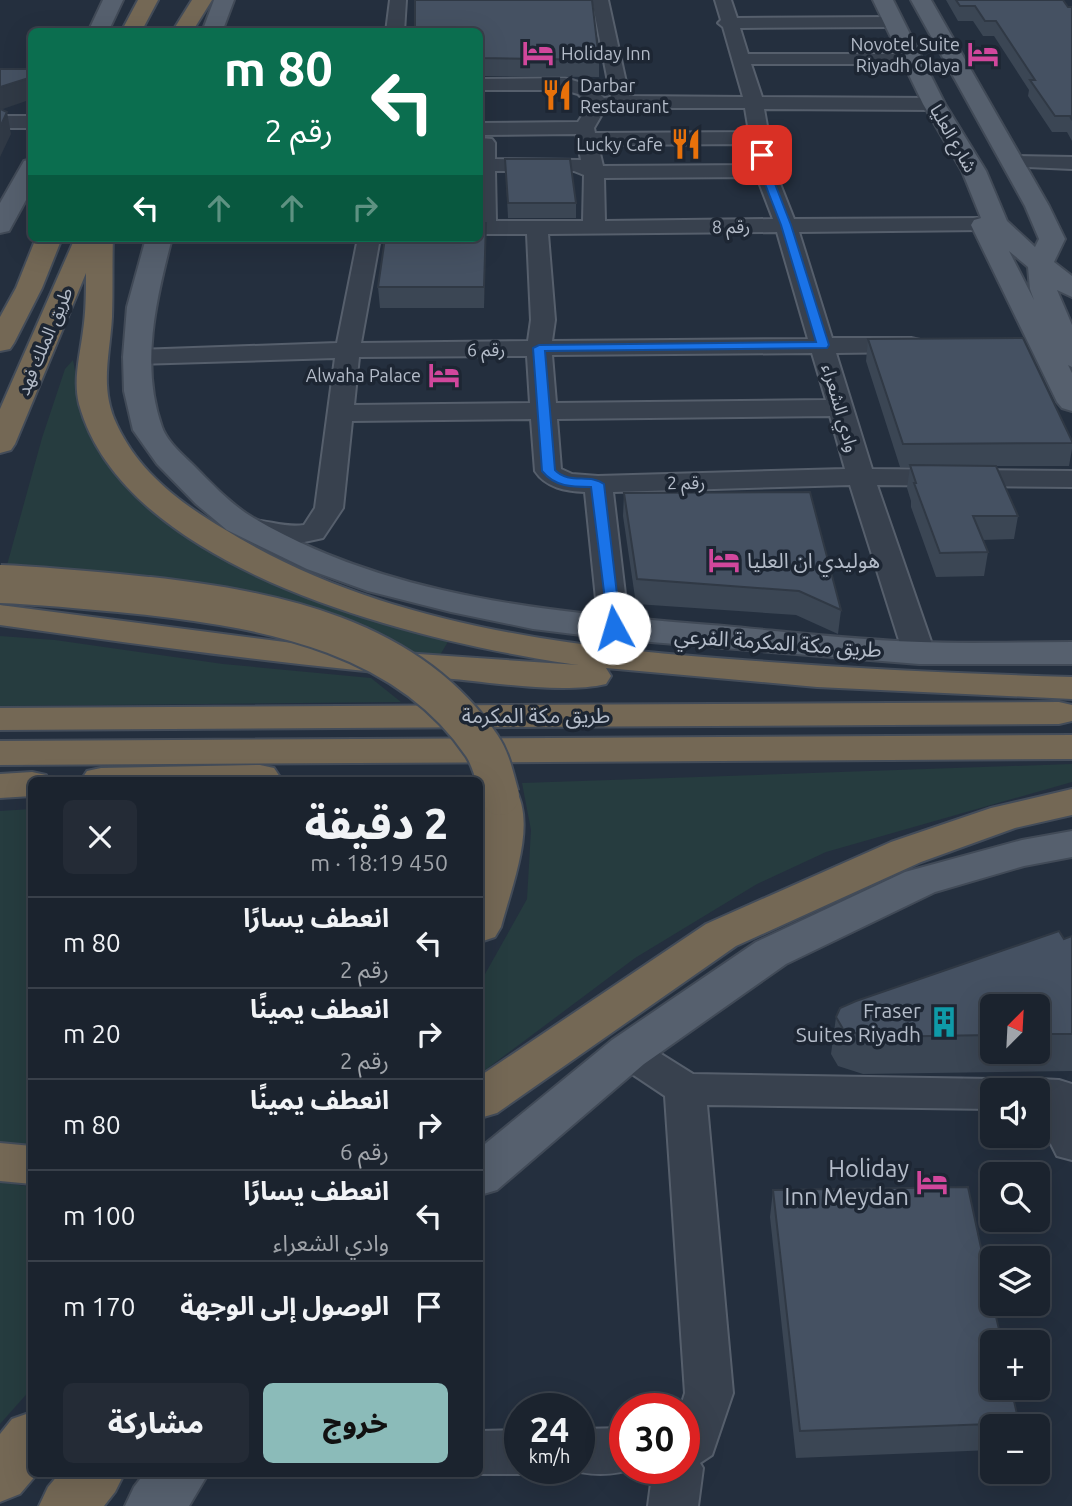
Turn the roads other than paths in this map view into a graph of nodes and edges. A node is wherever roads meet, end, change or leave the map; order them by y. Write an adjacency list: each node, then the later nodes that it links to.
1 (148, 0): 14 (highway)
2 (185, 0): 15 (highway)
3 (202, 0): 16 (highway)
4 (398, 0): 18 (street)
5 (600, 0): 22 (street)
6 (883, 0): 11 (main road, شارع العليا)
7 (921, 0): 31 (main road, شارع العليا)
8 (116, 1): 12 (main road); 13 (highway)
9 (227, 1): 17 (main road)
10 (725, 11): 11 (street); 20 (street, وادي الشعراء)
11 (894, 22): 19 (main road, شارع العليا)
12 (100, 28)
13 (116, 28)
14 (133, 28)
15 (174, 28)
16 (184, 28)
17 (214, 28)
18 (395, 28)
19 (914, 58): 20 (street); 25 (main road, شارع العليا)
20 (740, 60): 23 (street, وادي الشعراء)
21 (483, 85): 24 (street)
22 (621, 102): 23 (street); 24 (street)
23 (754, 103): 25 (street); 30 (street, وادي الشعراء)
24 (599, 104): 29 (street)
25 (934, 104): 35 (main road, شارع العليا)
26 (0, 122): 27 (street)
27 (28, 122)
28 (483, 129): 29 (street)
29 (585, 134): 30 (street); 36 (street)
30 (760, 138): 34 (street, وادي الشعراء)
31 (1012, 162): 32 (street); 50 (main road); 51 (main road, شارع العليا)
32 (1072, 163)
33 (483, 164): 36 (street)
34 (765, 171): 36 (street); 39 (street, وادي الشعراء)
35 (974, 171): 38 (main road); 51 (main road, شارع العليا)
36 (594, 172): 43 (street)
37 (28, 174): 40 (main road)
38 (983, 224): 39 (street, رقم 8); 58 (main road)
39 (786, 225): 43 (street, رقم 8); 55 (street, وادي الشعراء)
40 (0, 226)
41 (483, 228): 42 (street, رقم 8)
42 (537, 228): 43 (street, رقم 8); 59 (street, رقم 2)
43 (594, 228)
44 (28, 242): 52 (highway)
45 (48, 242): 54 (highway, طريق الملك فهد)
46 (86, 242): 67 (highway, طريق الملك فهد)
47 (100, 242): 79 (highway)
48 (158, 242): 61 (main road, طريق مكة المكرمة الفرعي)
49 (368, 242): 60 (street)
50 (1072, 242)
51 (1041, 262): 53 (main road, شارع العليا); 62 (main road, شارع العليا)
52 (11, 267)
53 (1072, 289)
54 (0, 344)
55 (823, 345): 56 (street, رقم 6); 59 (street, رقم 6); 64 (street, وادي الشعراء)
56 (934, 345)
57 (1017, 345): 58 (street)
58 (1045, 345): 63 (main road)
59 (539, 348): 60 (street, رقم 6); 65 (street, رقم 2)
60 (348, 350): 61 (street, رقم 6); 66 (street)
61 (136, 356): 71 (main road, طريق مكة المكرمة الفرعي)
62 (1072, 358)
63 (1072, 402)
64 (841, 408): 65 (street); 68 (street, وادي الشعراء)
65 (544, 411): 66 (street); 70 (street, رقم 2)
66 (342, 413): 71 (street)
67 (0, 444)
68 (862, 477): 69 (street, رقم 2); 70 (street, رقم 2); 76 (street, وادي الشعراء)
69 (1072, 479)
70 (598, 484): 74 (street)
71 (248, 527): 74 (main road, طريق مكة المكرمة الفرعي)
72 (0, 584): 92 (highway, bridge)
73 (0, 615): 79 (highway)
74 (614, 628): 76 (main road, طريق مكة المكرمة الفرعي)
75 (1072, 647): 77 (main road)
76 (919, 653): 77 (main road, طريق مكة المكرمة الفرعي)
77 (1007, 653): 78 (main road, طريق مكة المكرمة الفرعي)
78 (1072, 653)
79 (938, 685): 80 (highway)
80 (1072, 688)
81 (1072, 713): 82 (highway, طريق مكة المكرمة)
82 (0, 719)
83 (859, 747): 84 (highway, طريق مكة المكرمة); 85 (highway, طريق مكة المكرمة); 86 (highway)
84 (1072, 747)
85 (0, 752)
86 (245, 777)
87 (28, 784): 88 (highway)
88 (0, 788): 89 (highway)
89 (28, 791)
90 (1072, 802): 96 (highway)
91 (1072, 846): 93 (main road)
92 (483, 916)
93 (628, 1052): 94 (street); 101 (main road)
94 (685, 1089): 95 (street); 102 (street)
95 (980, 1094)
96 (483, 1098)
97 (1050, 1098): 98 (street)
98 (1072, 1144)
99 (0, 1162): 100 (highway)
100 (28, 1165)
101 (483, 1173)
102 (700, 1423)
103 (28, 1442): 106 (highway)
104 (504, 1452): 105 (street)
105 (483, 1453)
106 (0, 1476)
107 (92, 1477): 111 (highway)
108 (177, 1477): 112 (main road)
109 (188, 1477): 113 (street)
110 (676, 1484): 114 (street)
111 (68, 1506)
112 (154, 1506)
113 (184, 1506)
114 (673, 1506)

